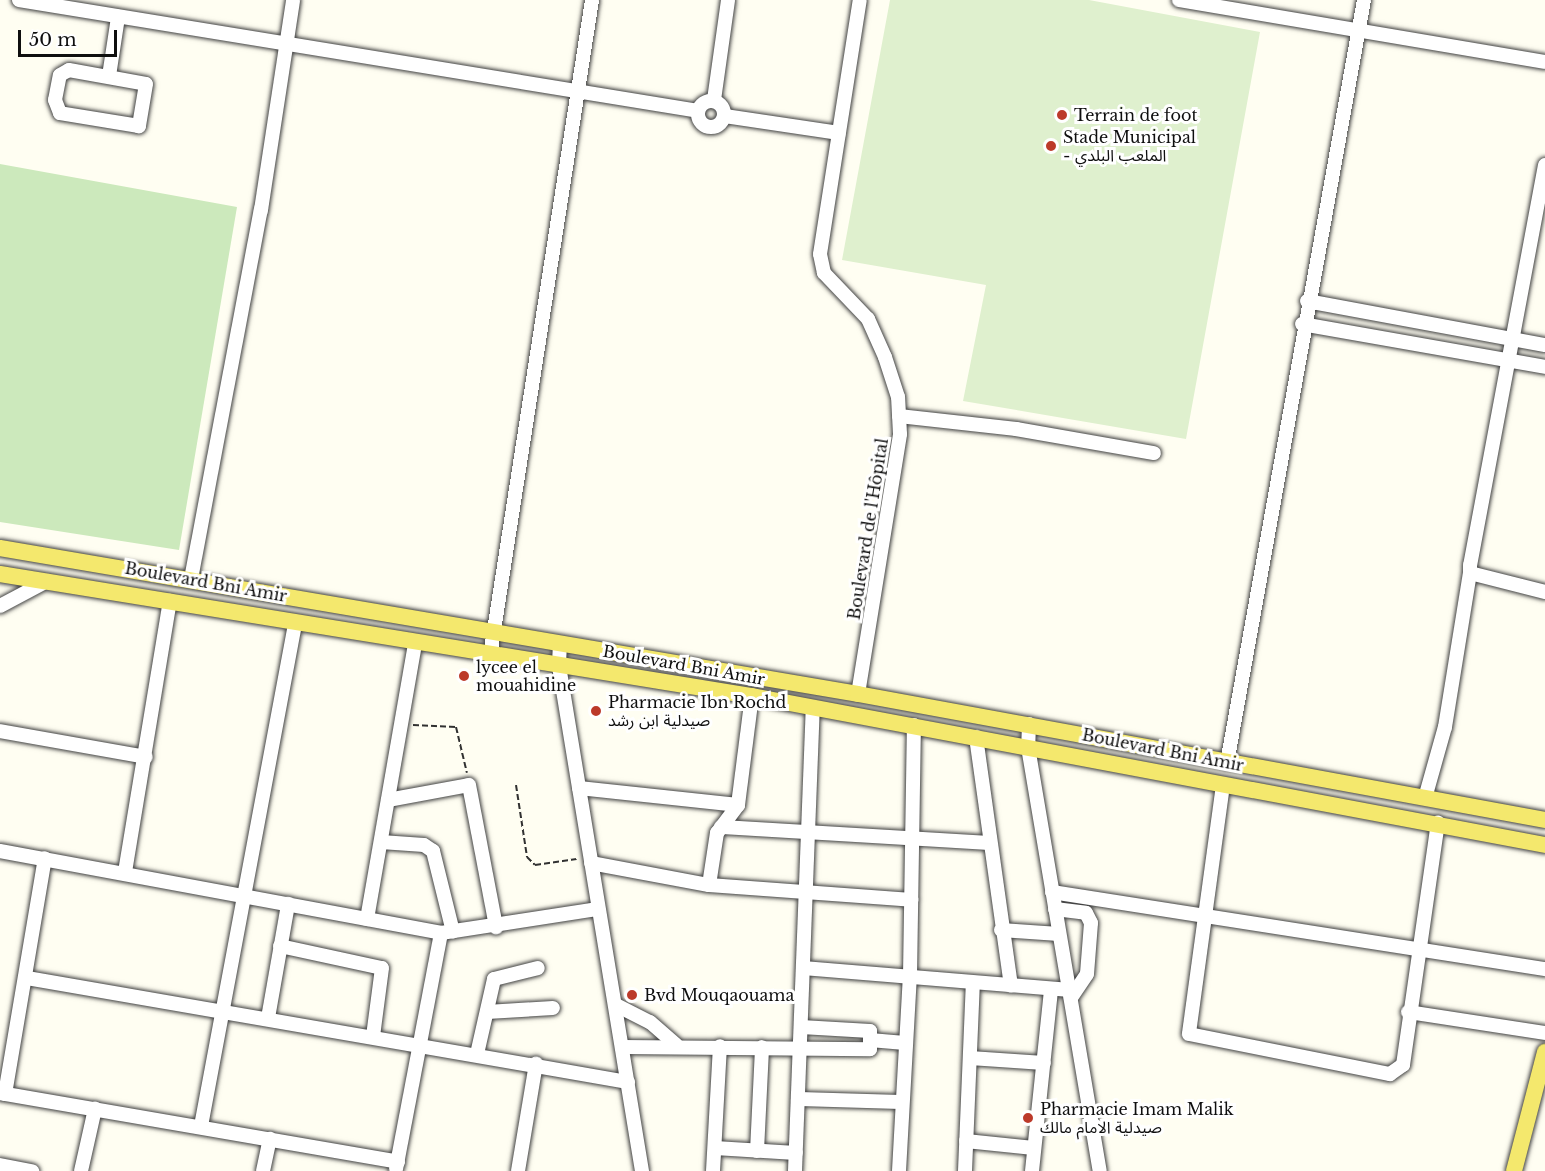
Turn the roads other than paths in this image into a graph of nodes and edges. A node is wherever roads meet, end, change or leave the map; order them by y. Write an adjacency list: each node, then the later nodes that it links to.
1 (19, 0): 8 (street)
2 (293, 0): 10 (street)
3 (592, 0): 13 (street)
4 (728, 0): 14 (street)
5 (860, 0): 17 (street, Boulevard de l'Hôpital)
6 (1179, 0): 9 (street)
7 (1364, 0): 9 (street)
8 (118, 16): 10 (street); 12 (street)
9 (1358, 34): 11 (street); 19 (street)
10 (285, 45): 13 (street); 32 (street)
11 (1545, 62)
12 (109, 76): 12 (street)
13 (579, 92): 15 (street); 38 (street)
14 (714, 100): 15 (street); 16 (street)
15 (698, 111): 16 (street)
16 (724, 116): 17 (street)
17 (838, 133): 27 (street, Boulevard de l'Hôpital)
18 (1545, 165): 22 (street)
19 (1307, 301): 20 (street); 21 (street)
20 (1424, 323): 22 (street); 23 (street)
21 (1302, 324): 23 (street); 52 (street)
22 (1514, 339): 24 (street); 25 (street)
23 (1420, 344): 25 (street)
24 (1545, 345)
25 (1509, 360): 26 (street); 30 (street)
26 (1545, 367)
27 (899, 416): 28 (street); 43 (street, Boulevard de l'Hôpital)
28 (1154, 453)
29 (0, 548): 32 (main road, Boulevard Bni Amir)
30 (1470, 573): 34 (street); 55 (street)
31 (0, 574): 33 (main road, Boulevard Bni Amir)
32 (191, 579): 38 (main road, Boulevard Bni Amir)
33 (47, 581): 35 (main road, Boulevard Bni Amir); 36 (street)
34 (1545, 592)
35 (170, 601): 37 (main road, Boulevard Bni Amir); 51 (street)
36 (0, 606)
37 (295, 624): 39 (main road, Boulevard Bni Amir); 73 (street)
38 (493, 634): 40 (main road, Boulevard Bni Amir); 41 (street)
39 (415, 644): 41 (main road, Boulevard Bni Amir); 56 (street)
40 (561, 644): 42 (street); 43 (main road, Boulevard Bni Amir)
41 (490, 656): 42 (main road, Boulevard Bni Amir)
42 (559, 666): 44 (main road, Boulevard Bni Amir); 54 (street)
43 (858, 694): 46 (main road, Boulevard Bni Amir)
44 (752, 696): 45 (main road, Boulevard Bni Amir); 57 (street)
45 (813, 707): 47 (main road, Boulevard Bni Amir); 61 (street)
46 (1029, 724): 50 (street); 52 (main road, Boulevard Bni Amir)
47 (914, 726): 49 (main road, Boulevard Bni Amir); 62 (street)
48 (0, 731): 51 (street)
49 (976, 737): 50 (main road, Boulevard Bni Amir); 64 (street)
50 (1028, 747): 53 (main road, Boulevard Bni Amir); 71 (street)
51 (146, 757): 69 (street)
52 (1227, 763): 55 (main road, Boulevard Bni Amir)
53 (1223, 785): 59 (main road, Boulevard Bni Amir); 78 (street)
54 (579, 788): 57 (street); 68 (street)
55 (1425, 798): 58 (main road, Boulevard Bni Amir)
56 (388, 800): 63 (street); 80 (street)
57 (738, 805): 60 (street)
58 (1545, 820)
59 (1438, 823): 65 (main road, Boulevard Bni Amir); 85 (street)
60 (721, 827): 61 (street); 70 (street)
61 (809, 832): 62 (street); 72 (street)
62 (913, 840): 64 (street); 74 (street)
63 (381, 842): 79 (street); 82 (street)
64 (987, 843): 81 (street)
65 (1545, 845)
66 (0, 850): 67 (street)
67 (45, 858): 69 (street); 90 (street)
68 (590, 860): 70 (street); 76 (street)
69 (125, 872): 73 (street)
70 (709, 885): 72 (street)
71 (1052, 892): 77 (street); 78 (street)
72 (806, 893): 74 (street); 87 (street)
73 (248, 896): 75 (street); 97 (street)
74 (911, 900): 89 (street)
75 (288, 904): 79 (street); 84 (street)
76 (598, 909): 80 (street); 95 (street)
77 (1055, 909): 83 (street); 94 (street)
78 (1205, 913): 85 (street); 99 (street)
79 (367, 919): 82 (street)
80 (496, 927): 82 (street)
81 (1001, 930): 83 (street); 92 (street)
82 (447, 932): 106 (street)
83 (1059, 934): 94 (street)
84 (280, 946): 100 (street); 103 (street)
85 (1418, 947): 88 (street); 99 (street)
86 (538, 968): 98 (street)
87 (803, 968): 89 (street); 101 (street)
88 (1545, 969)
89 (910, 976): 91 (street); 105 (street)
90 (27, 978): 97 (street); 118 (street)
91 (973, 984): 92 (street); 114 (street)
92 (1011, 986): 93 (street)
93 (1051, 990): 94 (street); 115 (street)
94 (1070, 994): 141 (street)
95 (616, 1005): 107 (street); 109 (street)
96 (553, 1008): 98 (street)
97 (224, 1011): 100 (street); 122 (street)
98 (487, 1012): 113 (street)
99 (1408, 1012): 102 (street)
100 (268, 1018): 103 (street)
101 (801, 1028): 104 (street); 111 (street)
102 (1545, 1033)
103 (373, 1036): 106 (street)
104 (870, 1040): 105 (street); 111 (street)
105 (905, 1043): 120 (street)
106 (419, 1044): 113 (street); 130 (street)
107 (675, 1045): 108 (street); 109 (street)
108 (720, 1046): 110 (street); 125 (street)
109 (623, 1047): 117 (street)
110 (762, 1047): 111 (street); 127 (street)
111 (801, 1049): 119 (street)
112 (1545, 1052): 142 (main road)
113 (477, 1054): 116 (street)
114 (970, 1058): 115 (street); 124 (street)
115 (1044, 1063): 126 (street)
116 (536, 1064): 117 (street); 134 (street)
117 (628, 1082): 135 (street)
118 (2, 1094): 121 (street)
119 (798, 1099): 120 (street); 128 (street)
120 (902, 1102): 138 (street)
121 (95, 1109): 122 (street); 132 (street)
122 (201, 1126): 123 (street)
123 (270, 1139): 130 (street); 133 (street)
124 (966, 1141): 126 (street); 139 (street)
125 (715, 1148): 127 (street); 136 (street)
126 (1034, 1148): 140 (street)
127 (757, 1151): 128 (street)
128 (796, 1153): 137 (street)
129 (0, 1165): 131 (street)
130 (397, 1167)
131 (32, 1171)
132 (81, 1171)
133 (263, 1171)
134 (518, 1171)
135 (642, 1171)
136 (713, 1171)
137 (795, 1171)
138 (899, 1171)
139 (965, 1171)
140 (1032, 1171)
141 (1100, 1171)
142 (1514, 1171)

